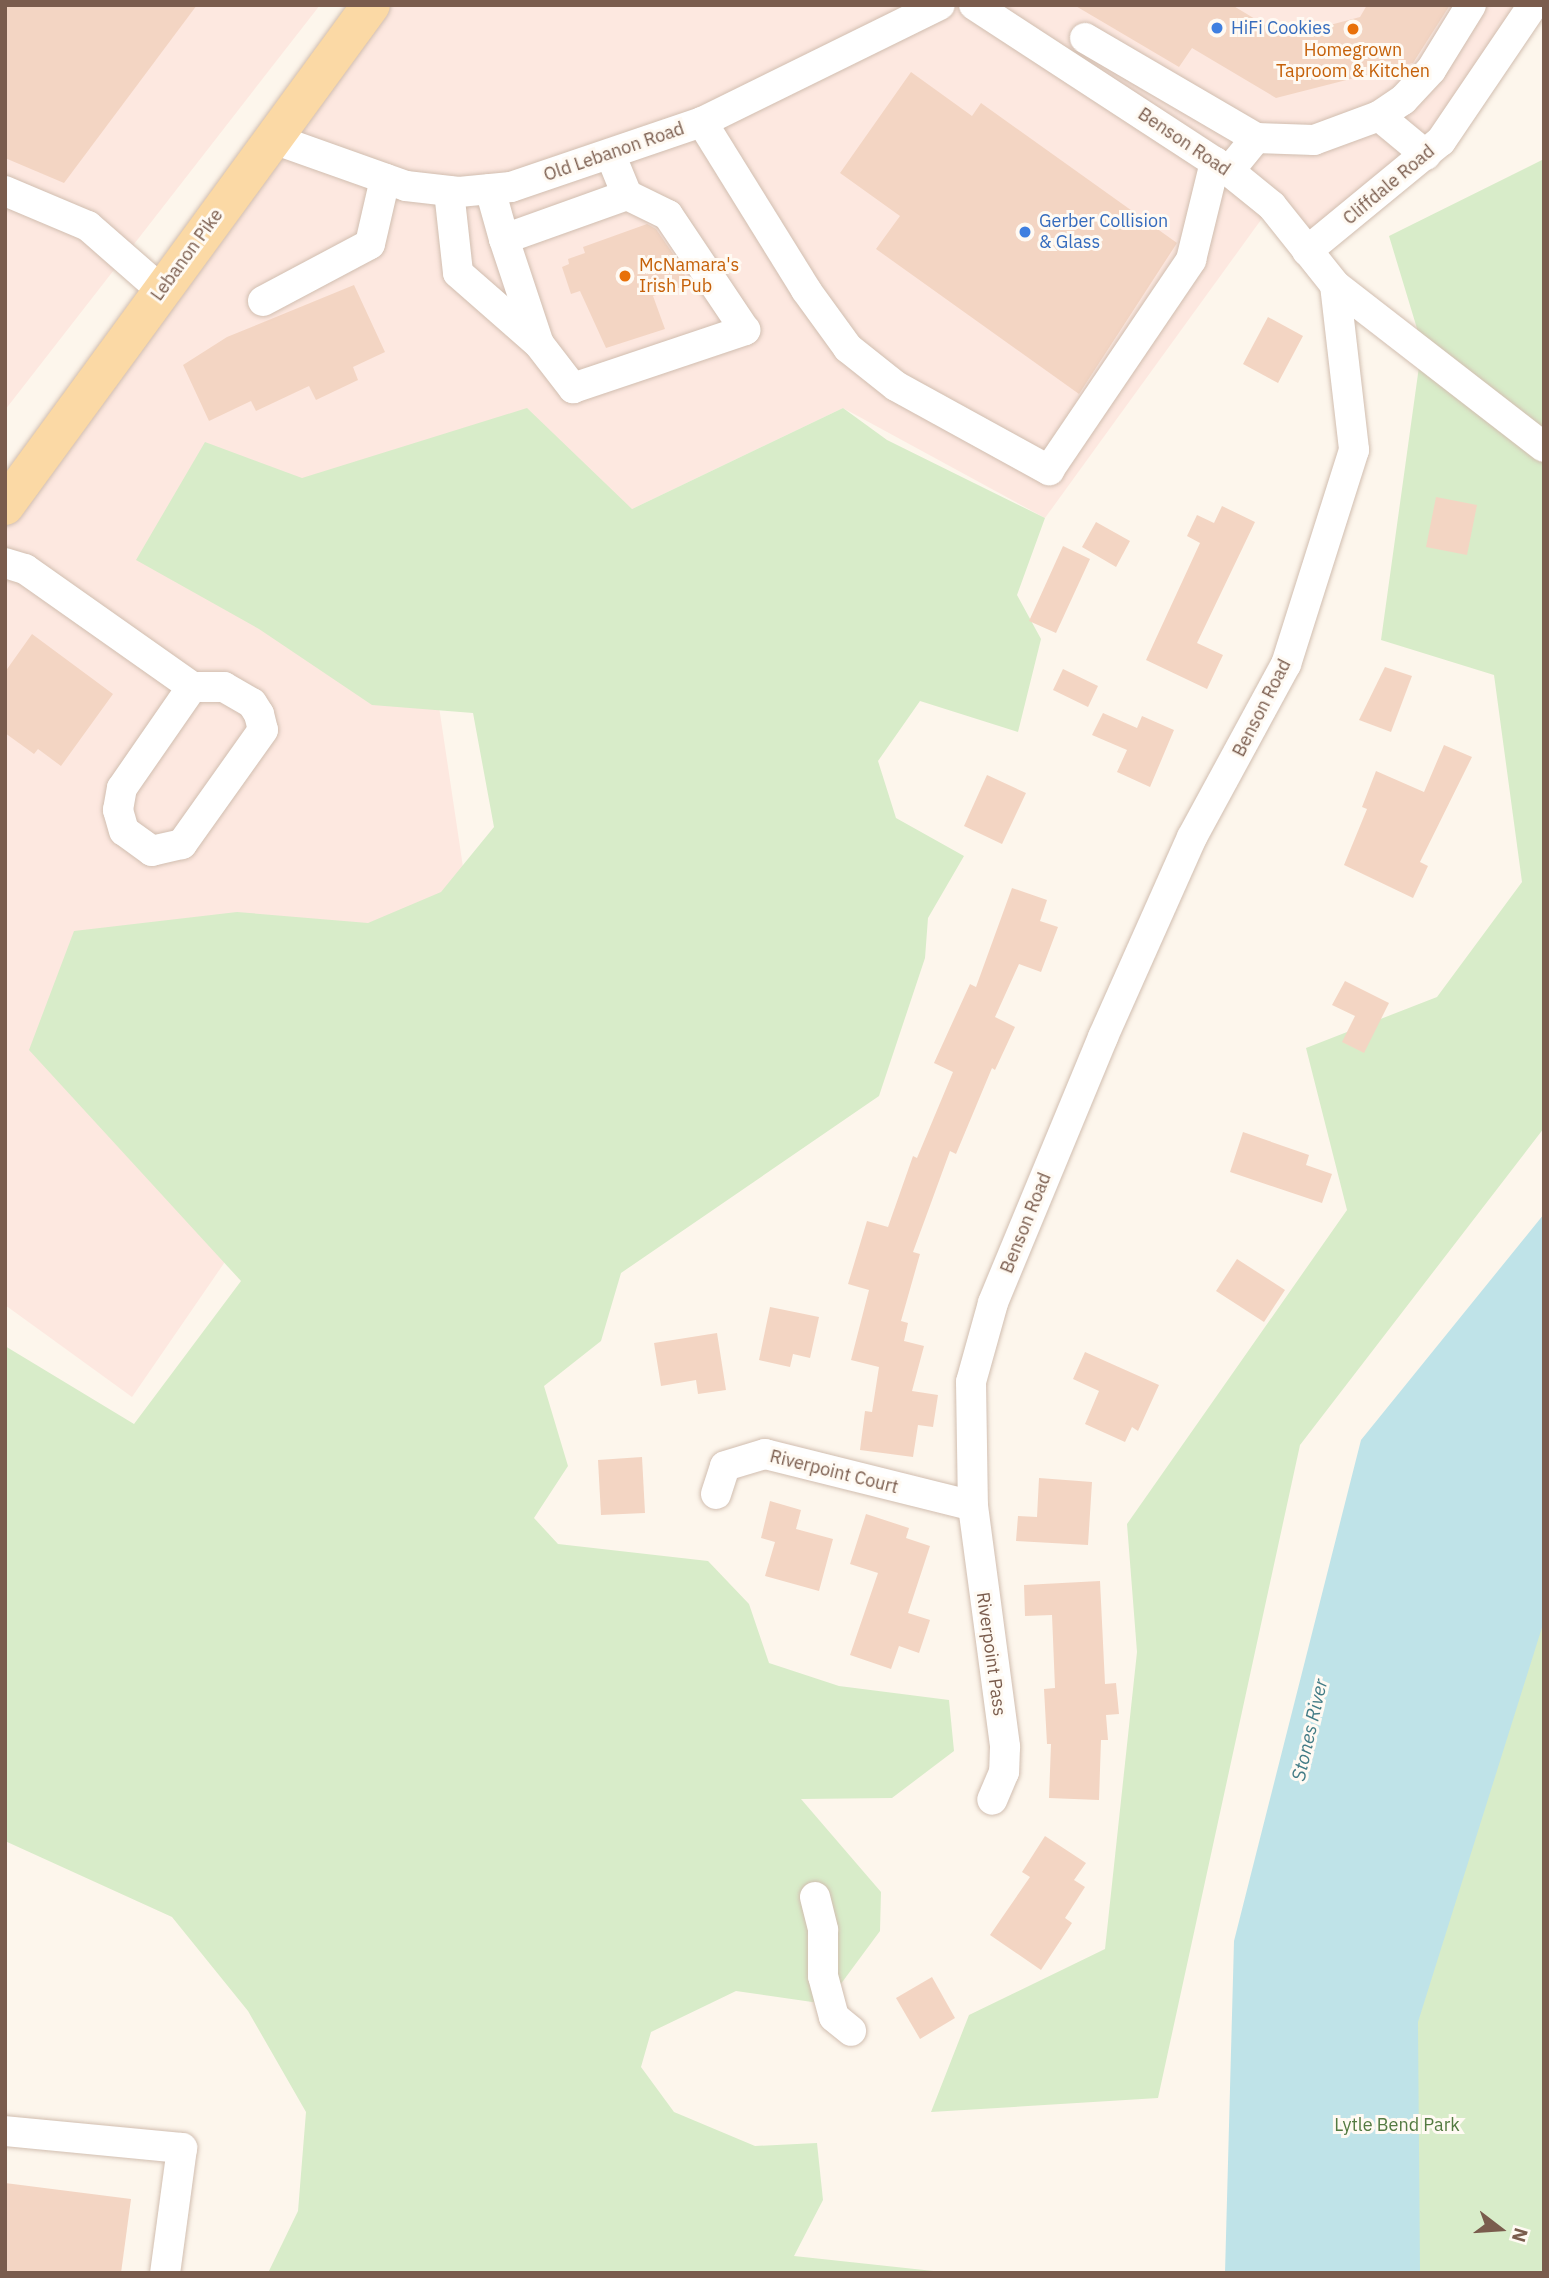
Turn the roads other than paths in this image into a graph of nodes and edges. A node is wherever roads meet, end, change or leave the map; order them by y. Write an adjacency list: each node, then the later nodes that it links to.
1 (371, 5): 9 (main road, Lebanon Pike)
2 (940, 5): 8 (street, Old Lebanon Road)
3 (974, 5): 13 (street, Benson Road)
4 (1471, 5): 7 (street)
5 (1533, 5): 11 (street, Cliffdale Road)
6 (1085, 38): 10 (street)
7 (1378, 116): 10 (street); 11 (street)
8 (702, 121): 12 (street, Old Lebanon Road); 13 (street)
9 (271, 138): 14 (street, Old Lebanon Road); 22 (main road, Lebanon Pike)
10 (1256, 138): 13 (street)
11 (1426, 155): 20 (street, Cliffdale Road)
12 (611, 156): 15 (street, Old Lebanon Road); 18 (street)
13 (1222, 166): 20 (street, Benson Road)
14 (385, 179): 17 (street, Old Lebanon Road); 23 (street)
15 (490, 189): 17 (street, Old Lebanon Road); 19 (street)
16 (5, 191): 22 (street)
17 (449, 191): 24 (street)
18 (627, 195): 19 (street); 24 (street)
19 (504, 239): 24 (street)
20 (1307, 250): 21 (street, Benson Road)
21 (1335, 285): 25 (street); 30 (street, Benson Road)
22 (161, 290): 26 (main road, Lebanon Pike)
23 (263, 302)
24 (539, 344)
25 (1544, 447)
26 (5, 506)
27 (5, 563): 28 (street)
28 (192, 687): 28 (street)
29 (716, 1494): 30 (street, Riverpoint Court)
30 (973, 1506): 31 (street, Riverpoint Pass)
31 (992, 1800)
32 (815, 1898): 33 (street)
33 (851, 2031)
34 (5, 2131): 35 (street)
35 (165, 2273)

